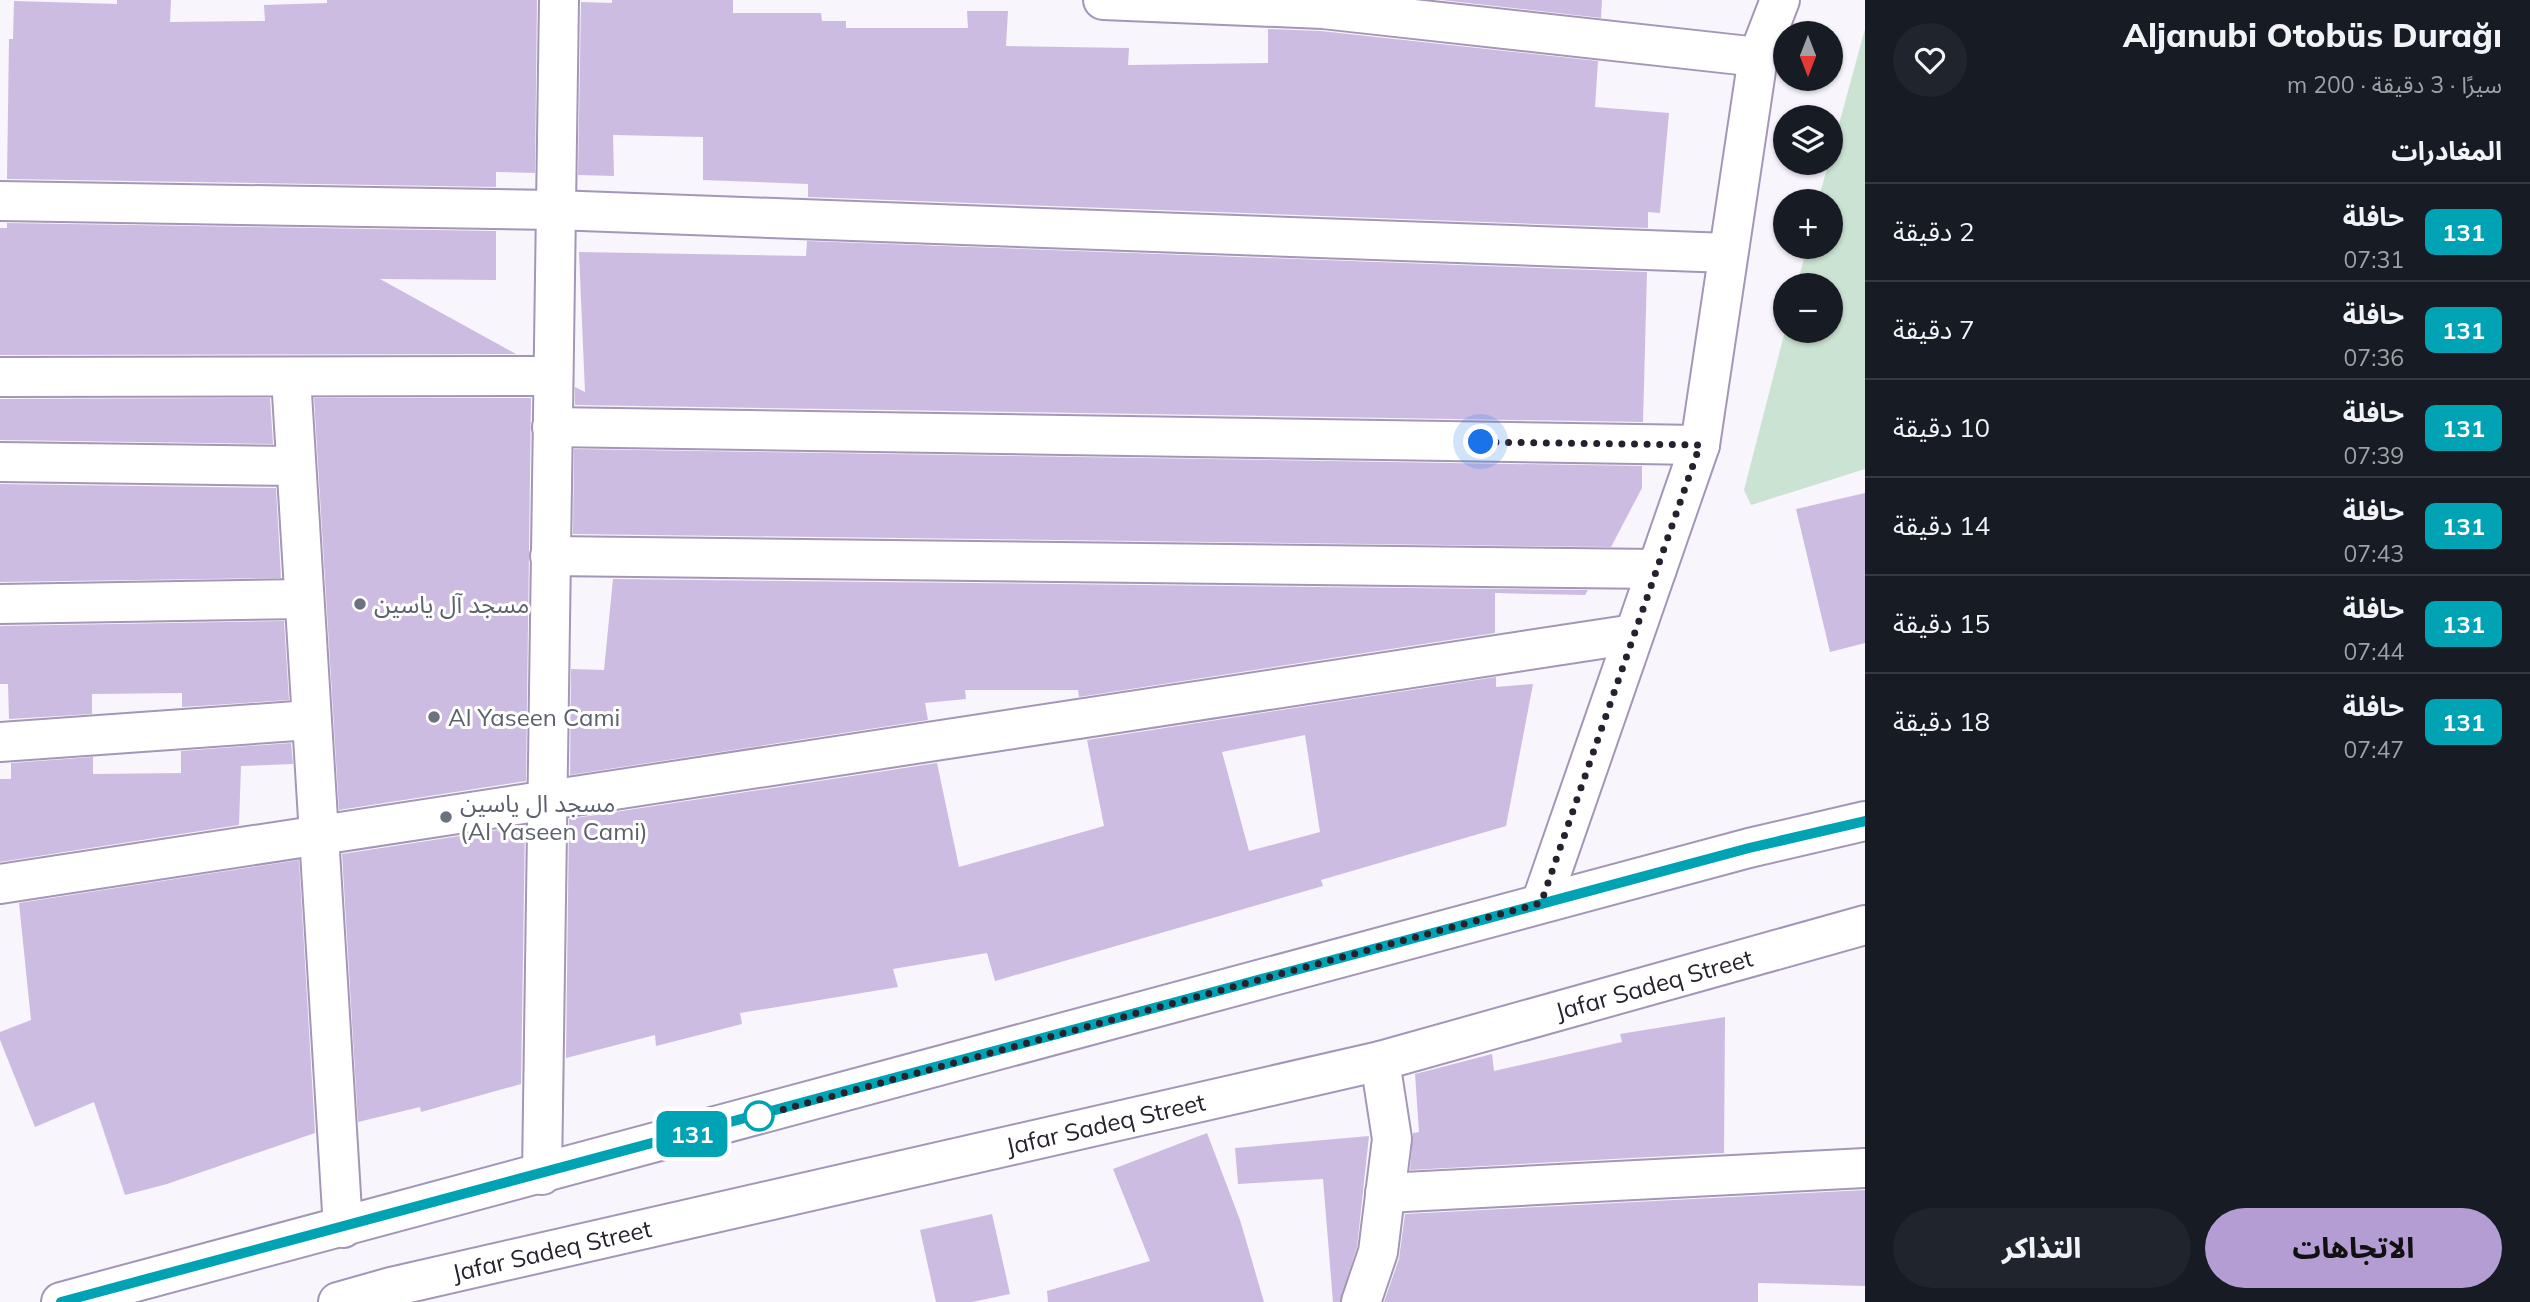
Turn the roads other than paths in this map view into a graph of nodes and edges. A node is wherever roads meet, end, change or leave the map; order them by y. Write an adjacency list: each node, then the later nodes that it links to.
1 (559, 0): 8 (street)
2 (1103, 0): 3 (street)
3 (1110, 0): 5 (street)
4 (1780, 0): 6 (street)
5 (1323, 4): 6 (street)
6 (1758, 57): 9 (street)
7 (0, 201): 8 (street)
8 (554, 210): 9 (street); 10 (street)
9 (1728, 253): 14 (street)
10 (552, 376): 12 (street); 13 (street)
11 (0, 377): 12 (street)
12 (291, 377): 16 (street)
13 (552, 427): 14 (street); 17 (street)
14 (1700, 445): 18 (street)
15 (0, 462): 16 (street)
16 (296, 466): 19 (street)
17 (550, 556): 18 (street); 24 (street)
18 (1657, 569): 21 (street)
19 (304, 599): 20 (street); 22 (street)
20 (0, 604)
21 (1634, 634): 24 (street); 28 (street)
22 (310, 720): 23 (street); 26 (street)
23 (0, 742)
24 (550, 799): 26 (street); 32 (street)
25 (1865, 821): 28 (street)
26 (318, 836): 27 (street); 34 (street)
27 (0, 884)
28 (1541, 903): 32 (street)
29 (1865, 925): 30 (street, Jafar Sadeq Street)
30 (1380, 1061): 33 (street); 35 (street, Jafar Sadeq Street)
31 (1865, 1168): 33 (street)
32 (542, 1175): 34 (street)
33 (1385, 1193): 38 (street)
34 (343, 1228): 36 (street)
35 (392, 1295): 37 (street, Jafar Sadeq Street)
36 (61, 1302)
37 (338, 1302)
38 (1361, 1302)

